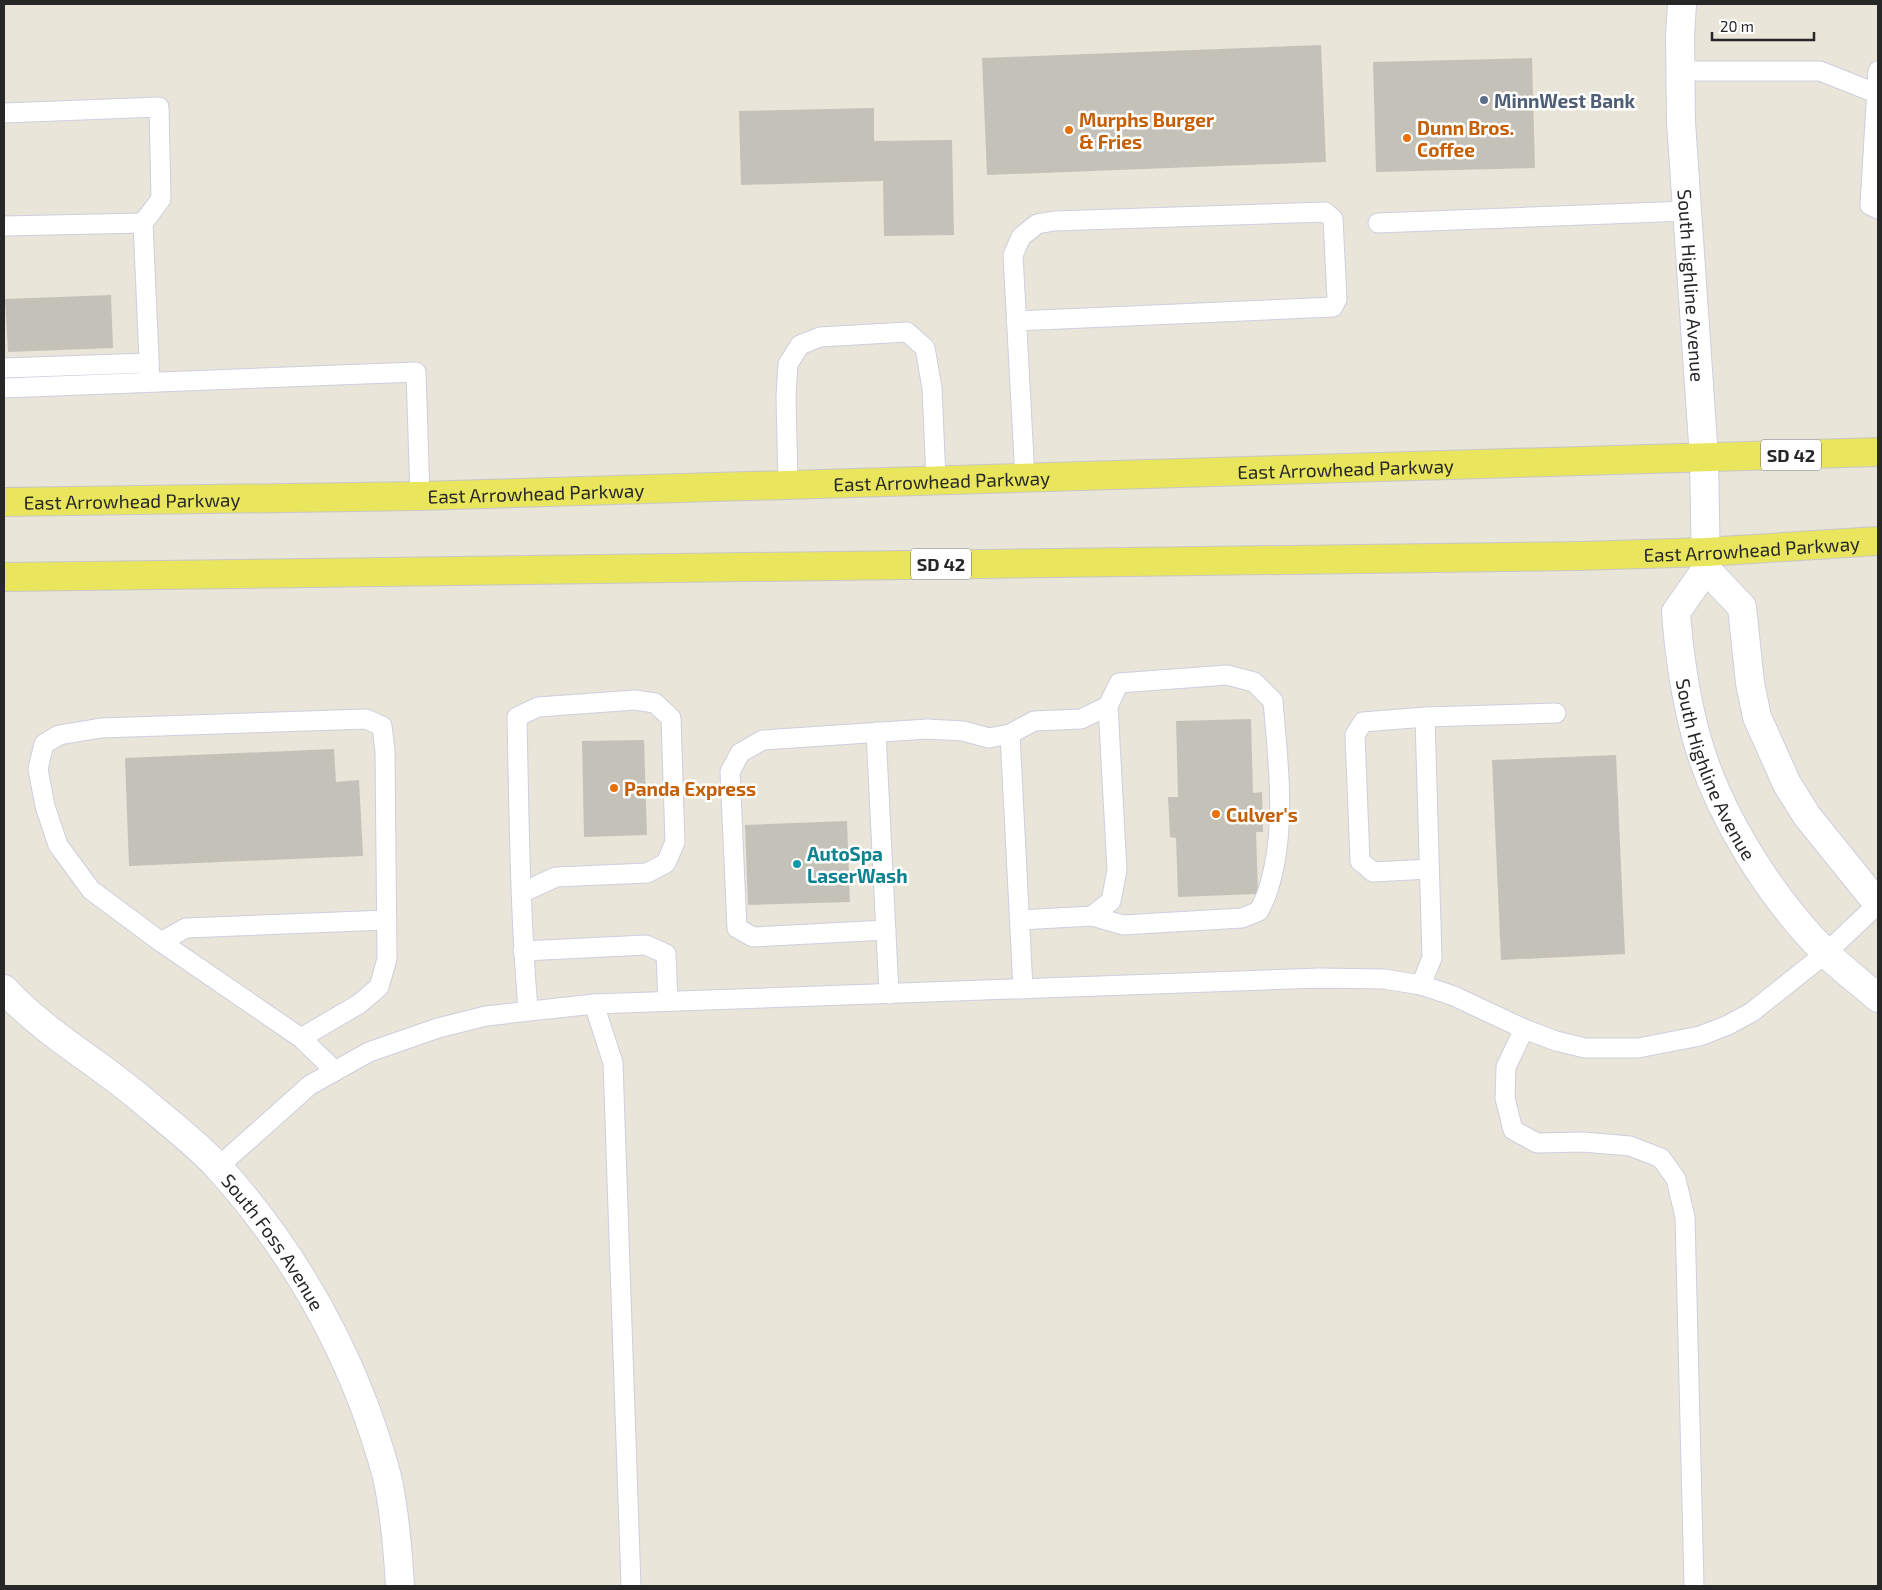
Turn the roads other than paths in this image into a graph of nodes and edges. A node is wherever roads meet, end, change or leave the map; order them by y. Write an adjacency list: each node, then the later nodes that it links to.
1 (1682, 4): 2 (street, South Highline Avenue)
2 (1680, 71): 4 (lane); 7 (street, South Highline Avenue)
3 (1878, 71): 4 (lane)
4 (1877, 93): 6 (lane)
5 (4, 113): 8 (lane)
6 (1878, 209)
7 (1687, 211): 9 (lane); 16 (street, South Highline Avenue)
8 (143, 223): 10 (lane); 13 (lane)
9 (1378, 223)
10 (4, 226)
11 (1016, 321): 11 (lane); 17 (lane)
12 (4, 368): 13 (lane)
13 (150, 372): 14 (lane); 20 (lane)
14 (4, 388)
15 (1878, 452): 16 (main road, East Arrowhead Parkway / SD 42)
16 (1704, 458): 17 (main road, East Arrowhead Parkway / SD 42); 23 (street, South Highline Avenue)
17 (1025, 479): 18 (main road, East Arrowhead Parkway / SD 42)
18 (936, 480): 19 (main road, East Arrowhead Parkway / SD 42); 19 (lane)
19 (788, 484): 20 (main road, East Arrowhead Parkway / SD 42)
20 (420, 496): 21 (main road, East Arrowhead Parkway / SD 42)
21 (4, 502)
22 (1878, 541): 23 (main road, East Arrowhead Parkway / SD 42)
23 (1706, 561): 24 (main road, East Arrowhead Parkway / SD 42); 32 (street); 39 (street, South Highline Avenue)
24 (4, 577)
25 (1108, 706): 29 (lane); 33 (lane); 33 (lane)
26 (1556, 713): 27 (lane)
27 (1425, 717): 30 (lane); 30 (lane)
28 (876, 732): 29 (lane); 36 (lane); 36 (lane)
29 (1010, 734): 35 (lane)
30 (1429, 869): 40 (lane)
31 (522, 893): 31 (lane); 38 (lane)
32 (1878, 904): 39 (lane)
33 (1092, 916): 35 (lane)
34 (387, 920): 37 (lane); 37 (lane); 49 (lane)
35 (1020, 920): 41 (lane)
36 (886, 930): 43 (lane)
37 (161, 942): 49 (lane)
38 (523, 951): 45 (lane); 47 (lane)
39 (1826, 953): 44 (street, South Highline Avenue); 48 (lane)
40 (1420, 985): 41 (lane); 48 (lane)
41 (1023, 989): 43 (lane)
42 (4, 990): 51 (street, South Foss Avenue)
43 (889, 994): 45 (lane)
44 (1878, 998)
45 (668, 1001): 46 (lane)
46 (594, 1004): 47 (lane); 53 (lane)
47 (528, 1010): 50 (lane)
48 (1524, 1029): 54 (lane)
49 (301, 1038): 50 (lane)
50 (335, 1071): 51 (lane)
51 (218, 1167): 52 (street, South Foss Avenue)
52 (400, 1586)
53 (631, 1586)
54 (1694, 1586)

